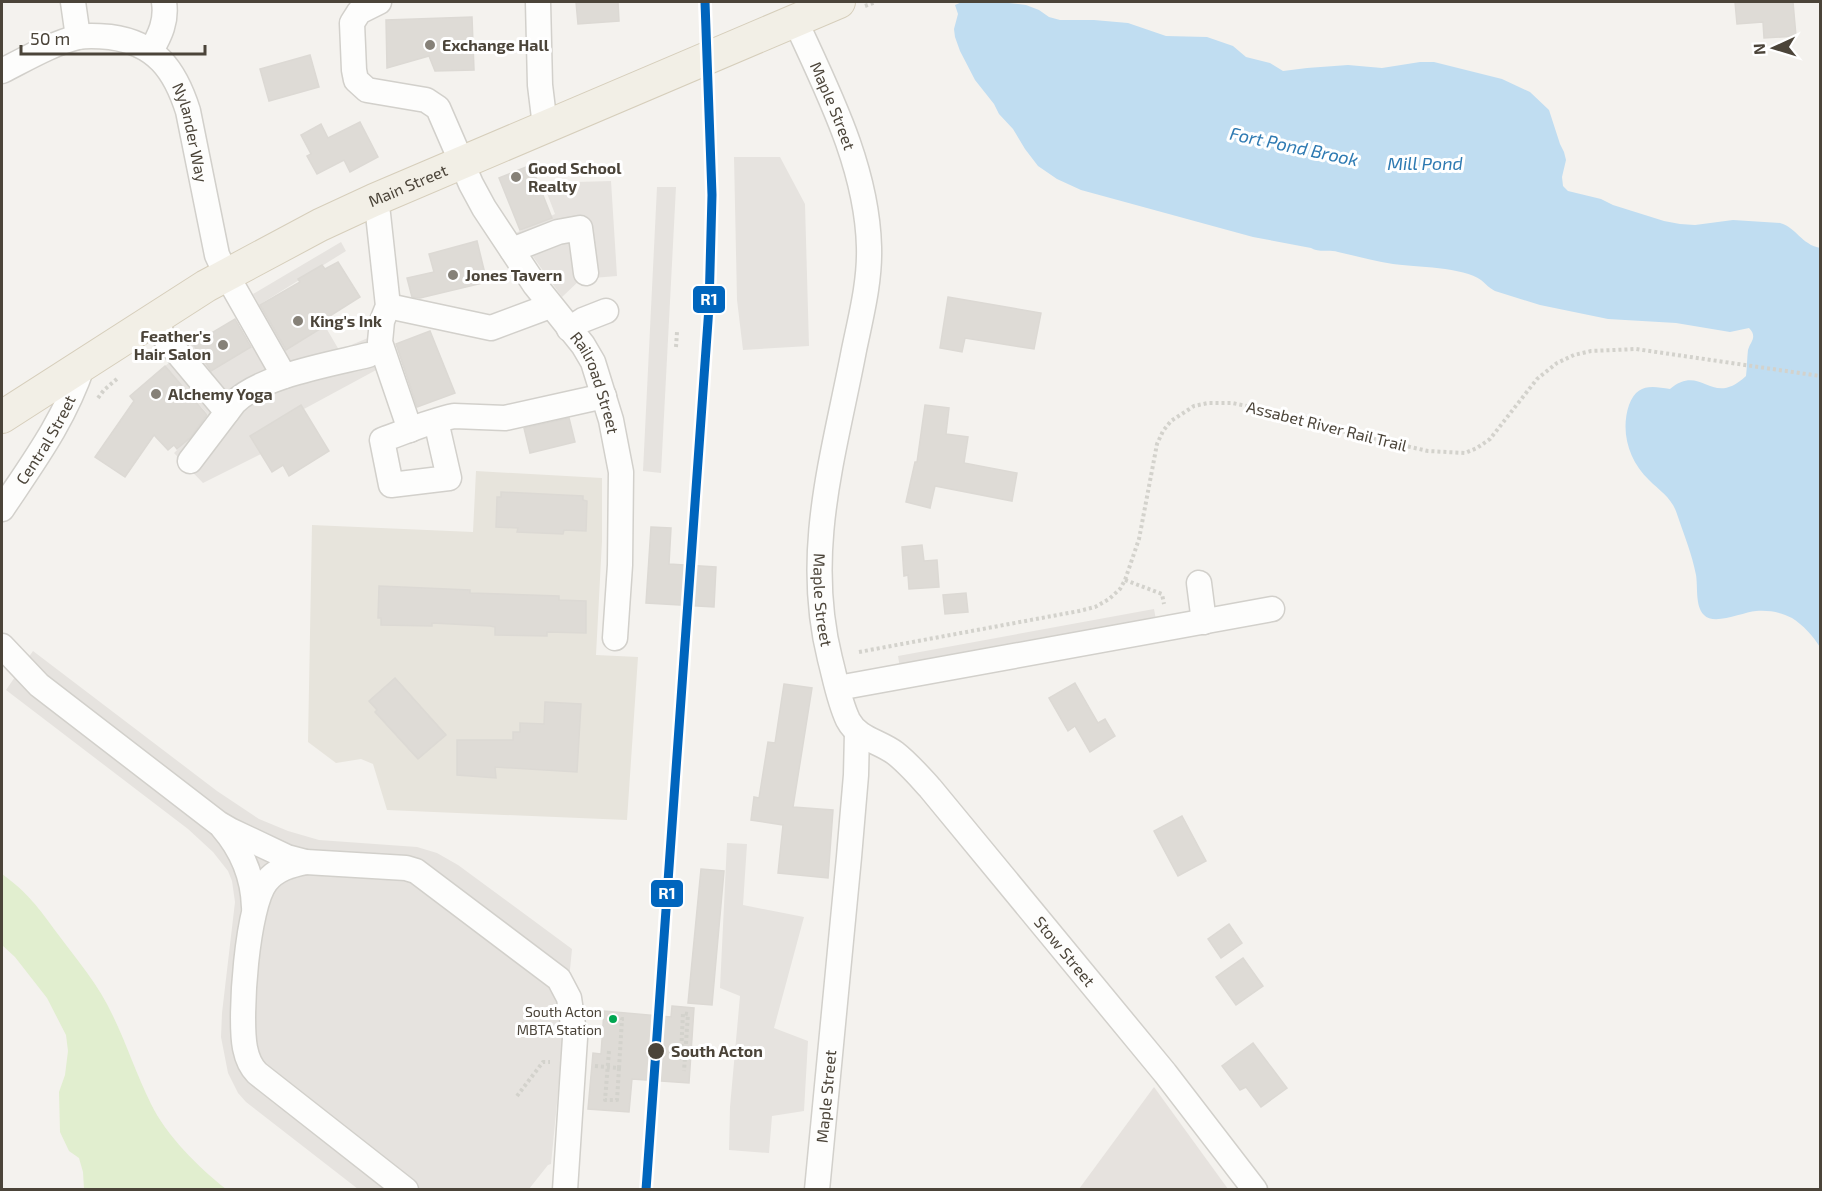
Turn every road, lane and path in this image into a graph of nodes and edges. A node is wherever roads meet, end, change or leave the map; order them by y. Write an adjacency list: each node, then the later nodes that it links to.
1 (73, 2): 7 (street)
2 (164, 2): 8 (street)
3 (379, 2): 11 (street, Railroad Street)
4 (538, 2): 10 (street)
5 (839, 2): 6 (main road, Main Street)
6 (795, 20): 10 (main road, Main Street); 45 (street, Maple Street)
7 (78, 37): 8 (street, Nylander Way); 9 (street, Nylander Way)
8 (151, 51): 15 (street, Nylander Way)
9 (2, 71)
10 (545, 126): 11 (main road, Main Street)
11 (462, 163): 12 (main road, Main Street); 13 (street, Railroad Street)
12 (374, 200): 15 (main road, Main Street); 16 (street)
13 (512, 250): 14 (street); 17 (street, Railroad Street)
14 (586, 273)
15 (226, 274): 19 (main road, Main Street); 25 (street, Nylander Way)
16 (388, 306): 17 (street); 33 (street)
17 (550, 306): 20 (street, Railroad Street)
18 (606, 311): 20 (street)
19 (150, 320): 24 (main road, Main Street); 30 (street)
20 (569, 329): 28 (street, Railroad Street)
21 (677, 332): 22 (path)
22 (676, 346)
23 (368, 355): 25 (street)
24 (83, 365): 31 (main road, Main Street); 35 (street, Central Street)
25 (284, 376): 30 (street)
26 (1821, 376): 36 (path, Assabet River Rail Trail)
27 (119, 377): 29 (path)
28 (604, 396): 32 (street); 42 (street, Railroad Street)
29 (95, 404)
30 (227, 412): 34 (street)
31 (2, 417)
32 (436, 421): 33 (street); 33 (street)
33 (410, 430)
34 (190, 460)
35 (2, 509)
36 (1125, 580): 41 (path); 43 (path, Assabet River Rail Trail)
37 (1199, 583): 39 (street)
38 (1272, 609): 39 (street)
39 (1204, 622): 41 (street)
40 (2, 625): 44 (street)
41 (1170, 628): 45 (street)
42 (615, 638)
43 (859, 652)
44 (5, 656): 47 (street)
45 (838, 688): 46 (street, Maple Street)
46 (857, 732): 61 (street, Maple Street); 62 (street, Stow Street)
47 (218, 823): 48 (street); 49 (street)
48 (306, 862): 49 (street); 60 (street)
49 (254, 908): 59 (street)
50 (624, 1019): 56 (path)
51 (609, 1052): 55 (path)
52 (669, 1053): 57 (path)
53 (552, 1063): 58 (path)
54 (591, 1066): 55 (path)
55 (608, 1067): 56 (path); 56 (path)
56 (619, 1068)
57 (684, 1071)
58 (517, 1096)
59 (406, 1190)
60 (566, 1190)
61 (817, 1190)
62 (1255, 1190)

